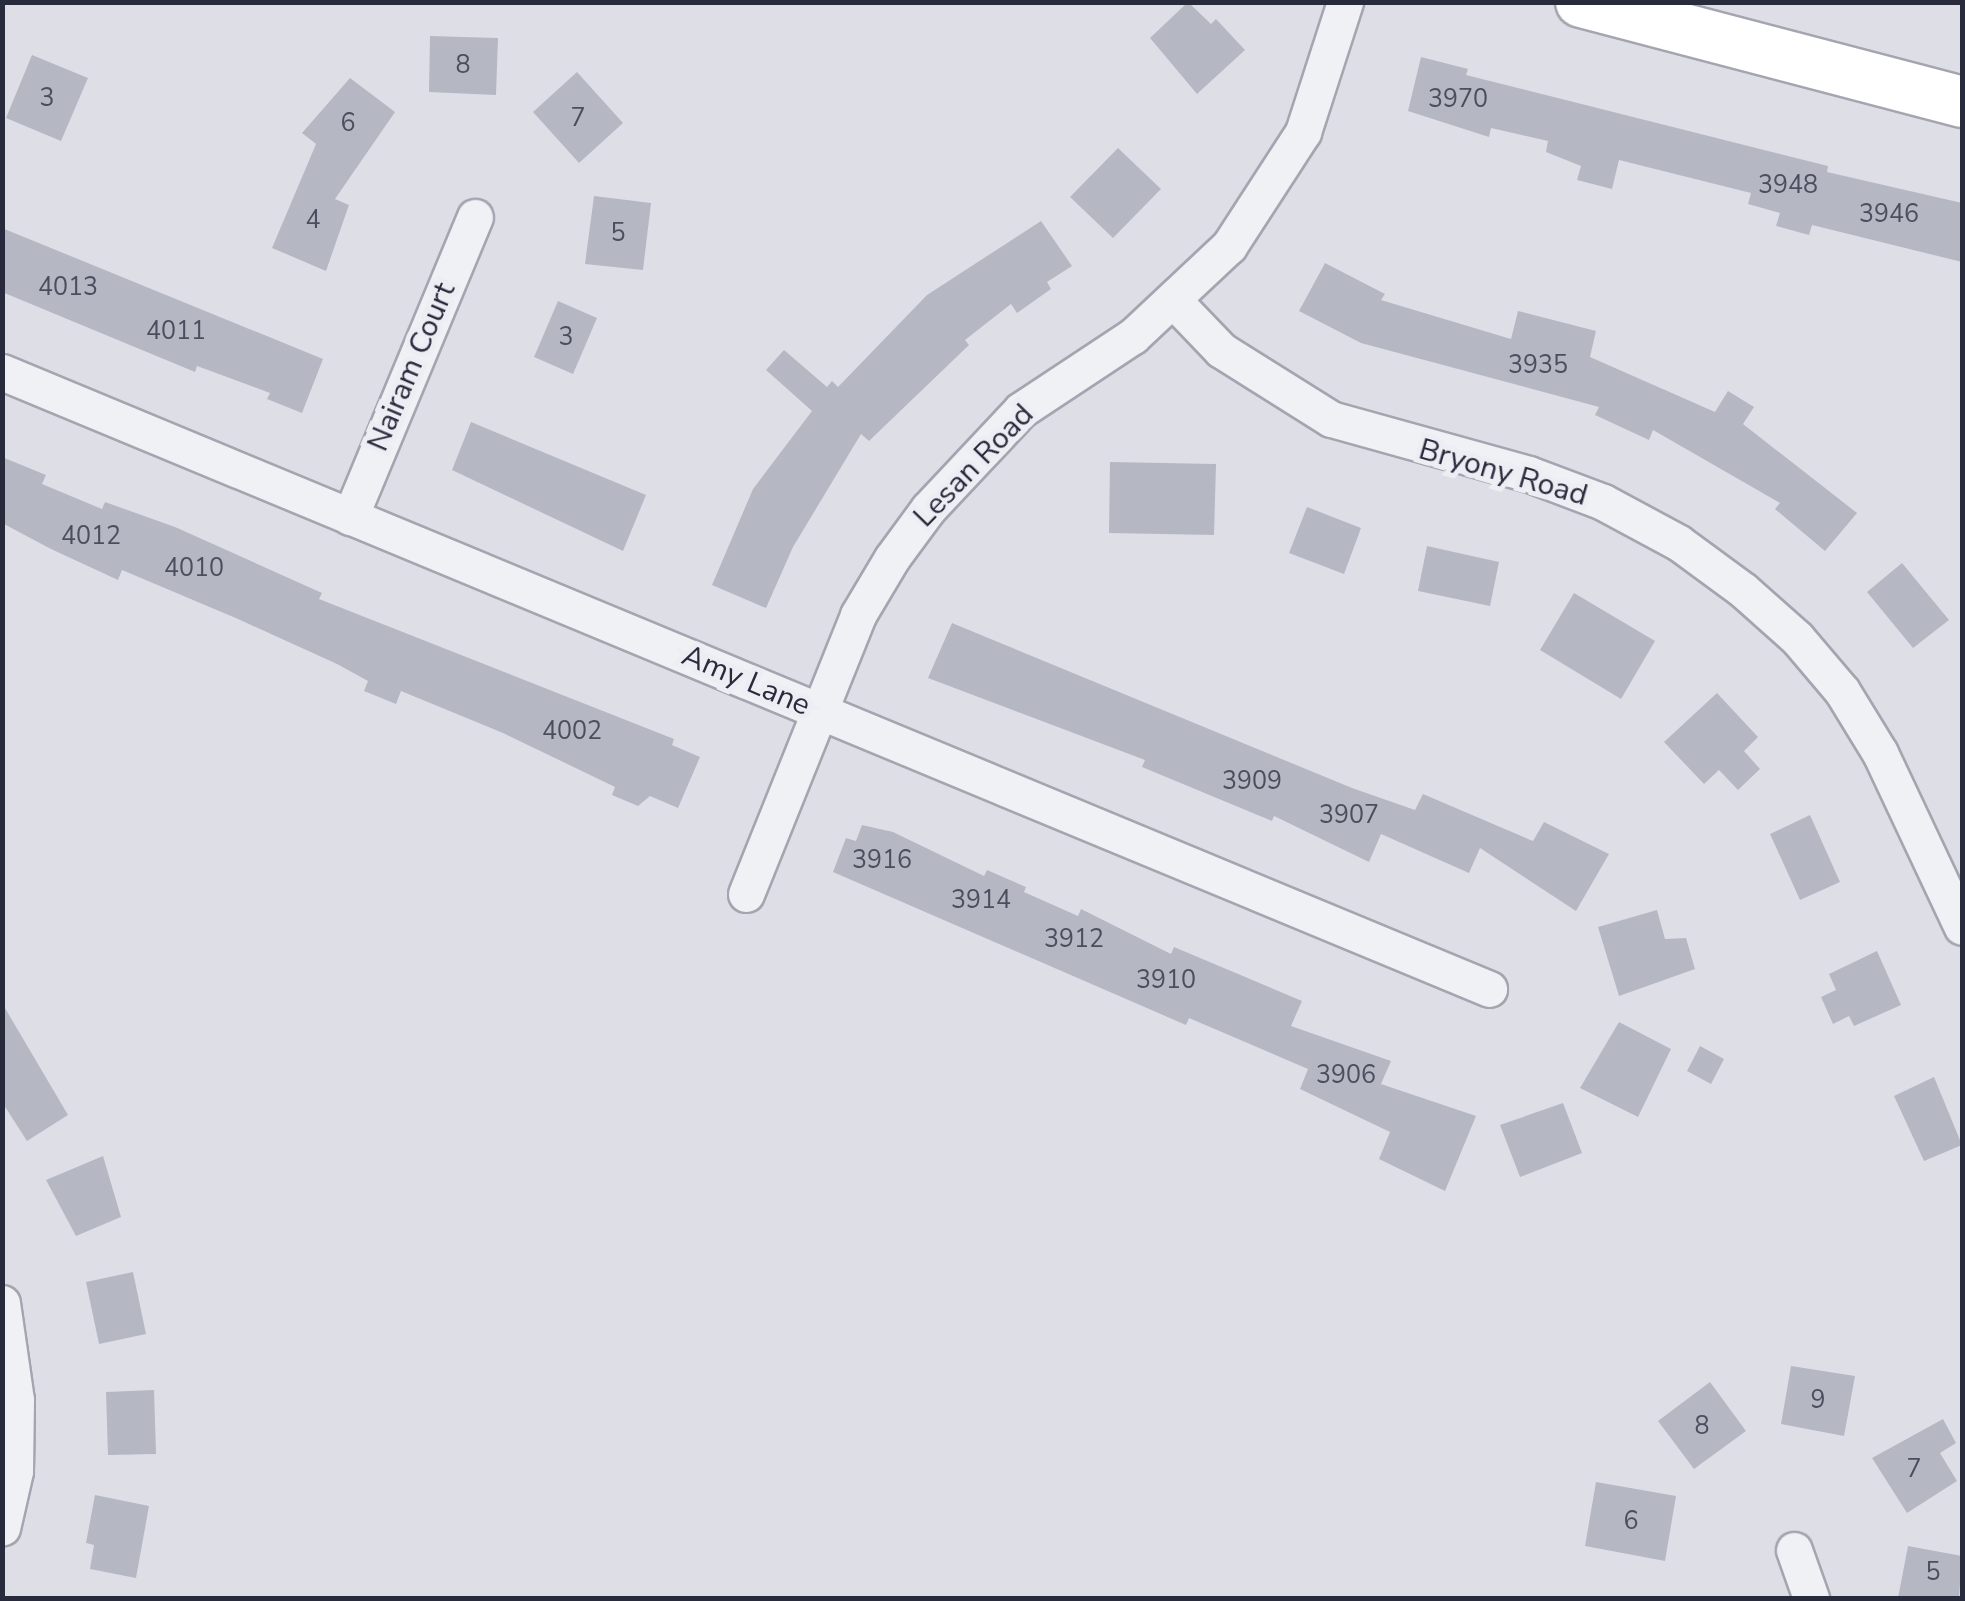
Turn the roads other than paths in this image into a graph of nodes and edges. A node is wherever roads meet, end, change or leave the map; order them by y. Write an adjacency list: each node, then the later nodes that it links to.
1 (1345, 2): 5 (street, Lesan Road)
2 (1581, 2): 3 (main road)
3 (1962, 102)
4 (475, 217): 7 (street, Nairam Court)
5 (1176, 303): 8 (street, Lesan Road); 10 (street, Bryony Road)
6 (2, 372): 7 (street, Amy Lane)
7 (350, 516): 8 (street, Amy Lane)
8 (818, 711): 9 (street, Lesan Road); 11 (street, Amy Lane)
9 (746, 894)
10 (1962, 927)
11 (1489, 989)
12 (2, 1302): 13 (street)
13 (2, 1528)
14 (1794, 1550): 15 (street)
15 (1810, 1598)

